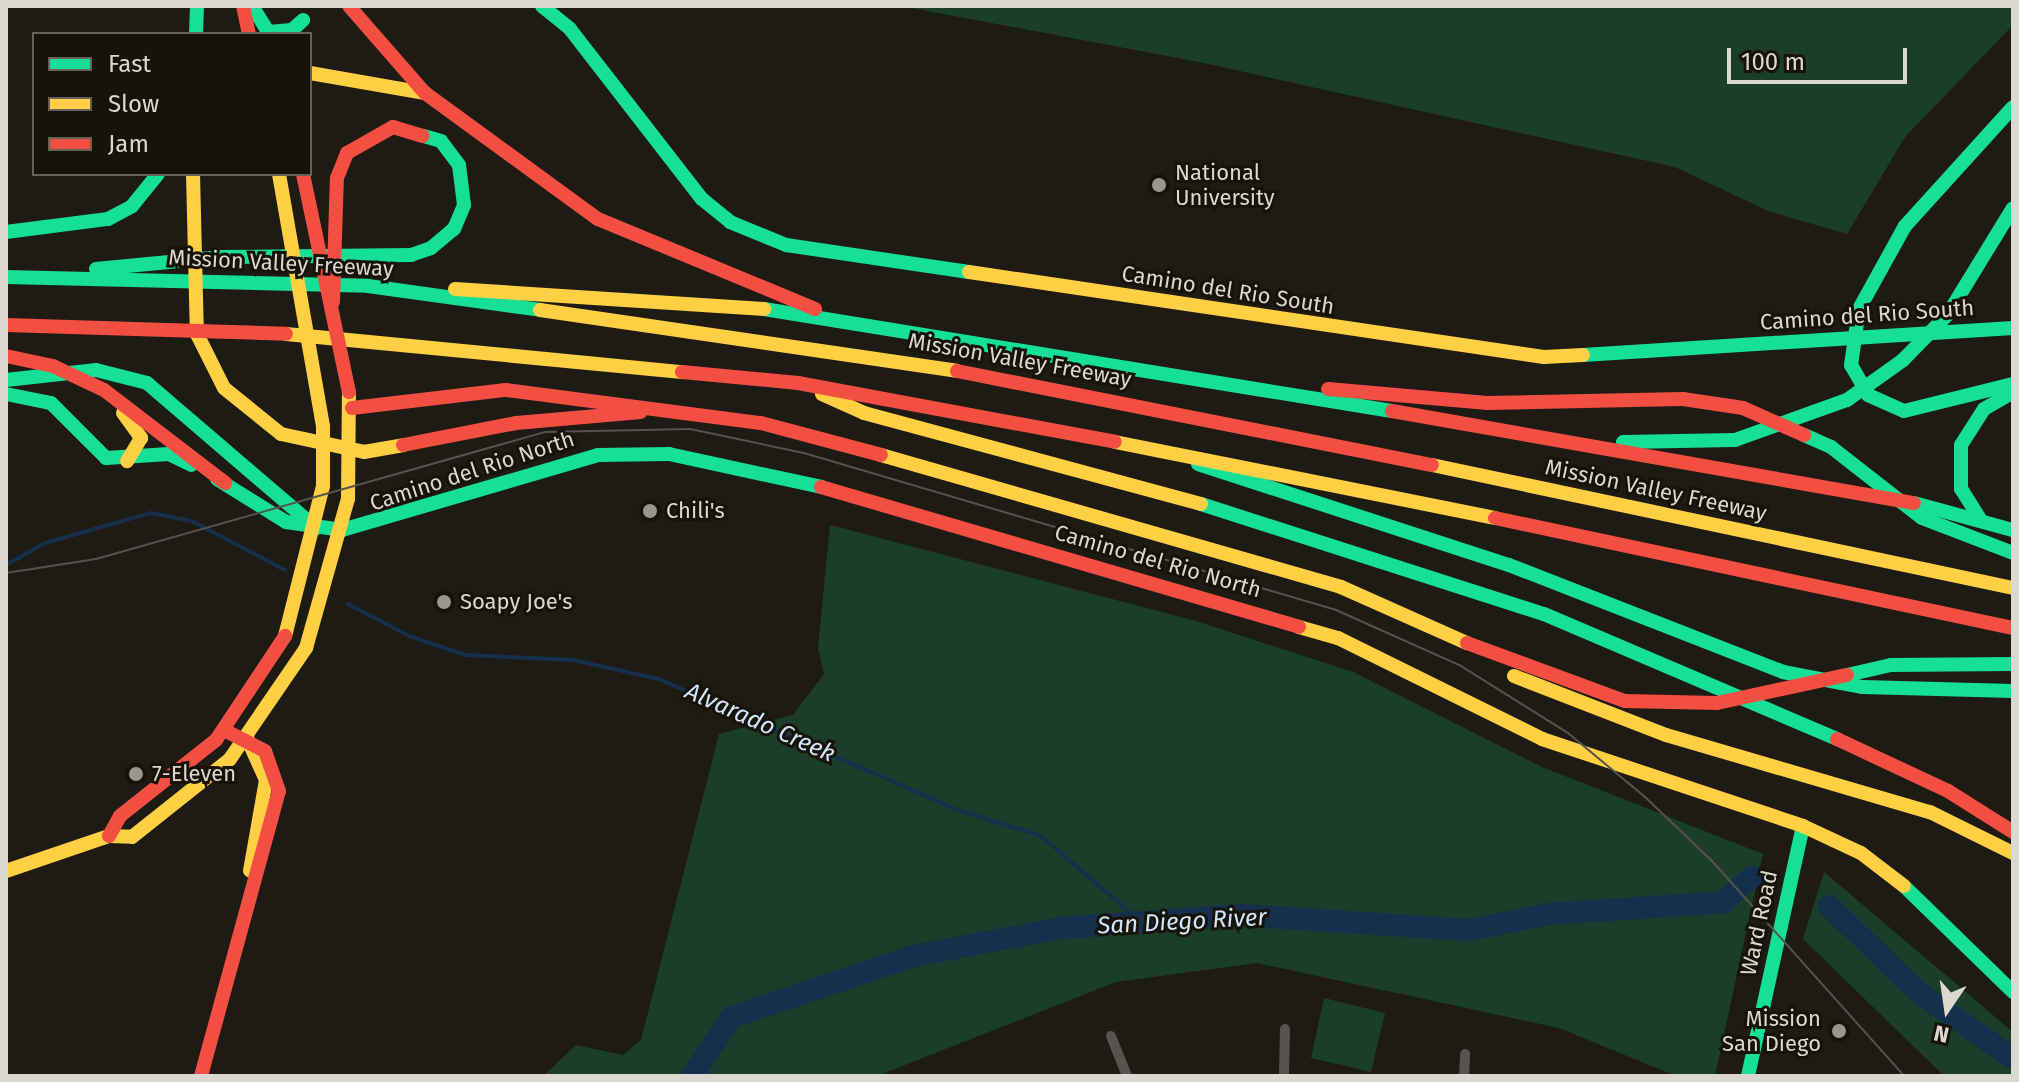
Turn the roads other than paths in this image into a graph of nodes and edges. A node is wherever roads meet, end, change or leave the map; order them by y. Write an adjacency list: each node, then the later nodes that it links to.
1 (197, 6): 7 (main road)
2 (243, 6): 8 (main road)
3 (252, 6): 6 (main road)
4 (349, 6): 10 (main road)
5 (542, 6): 25 (main road, Camino del Rio South)
6 (302, 20)
7 (196, 31)
8 (249, 32)
9 (312, 73): 10 (main road)
10 (425, 93): 22 (main road)
11 (2013, 107): 25 (main road)
12 (156, 176): 17 (main road)
13 (193, 176): 37 (main road)
14 (279, 176): 42 (main road)
15 (303, 176): 21 (main road)
16 (2013, 208): 38 (main road)
17 (6, 232)
18 (6, 277): 19 (main road, Mission Valley Freeway)
19 (30, 277): 20 (main road, Mission Valley Freeway); 21 (main road)
20 (368, 286): 22 (main road); 48 (main road, Mission Valley Freeway)
21 (333, 302): 36 (main road)
22 (832, 317): 29 (main road)
23 (6, 325): 30 (main road)
24 (2013, 328): 25 (main road, Camino del Rio South)
25 (1854, 337): 31 (main road)
26 (6, 356): 27 (main road)
27 (53, 369): 28 (main road); 32 (main road); 35 (main road); 42 (main road)
28 (6, 380)
29 (1245, 382): 38 (main road); 46 (main road)
30 (798, 383): 39 (main road); 55 (main road)
31 (2013, 384)
32 (104, 390): 40 (main road); 41 (main road)
33 (2013, 392): 45 (main road)
34 (6, 394): 35 (main road)
35 (33, 396): 40 (main road)
36 (352, 408): 37 (main road); 43 (main road)
37 (690, 411): 47 (main road)
38 (1548, 438): 44 (main road)
39 (1168, 450): 49 (main road); 51 (main road)
40 (127, 461): 41 (main road)
41 (225, 483): 42 (main road, Camino del Rio North)
42 (316, 528): 43 (main road, Camino del Rio North); 52 (main road)
43 (342, 530): 53 (main road); 54 (main road, Camino del Rio North)
44 (2013, 530)
45 (2013, 539)
46 (2013, 553)
47 (1317, 581): 50 (main road); 57 (main road)
48 (2013, 588)
49 (2013, 628)
50 (2013, 664)
51 (2013, 691)
52 (224, 730): 53 (main road); 56 (main road)
53 (247, 738): 56 (main road); 63 (main road)
54 (1803, 826): 59 (main road, Camino del Rio North); 67 (main road, Ward Road)
55 (2013, 832)
56 (109, 836): 58 (main road)
57 (2013, 853)
58 (6, 871)
59 (2013, 992)
60 (1285, 1029): 65 (street)
61 (1111, 1036): 64 (street)
62 (1465, 1054): 66 (street)
63 (201, 1076)
64 (1127, 1076)
65 (1284, 1076)
66 (1464, 1076)
67 (1748, 1076)

